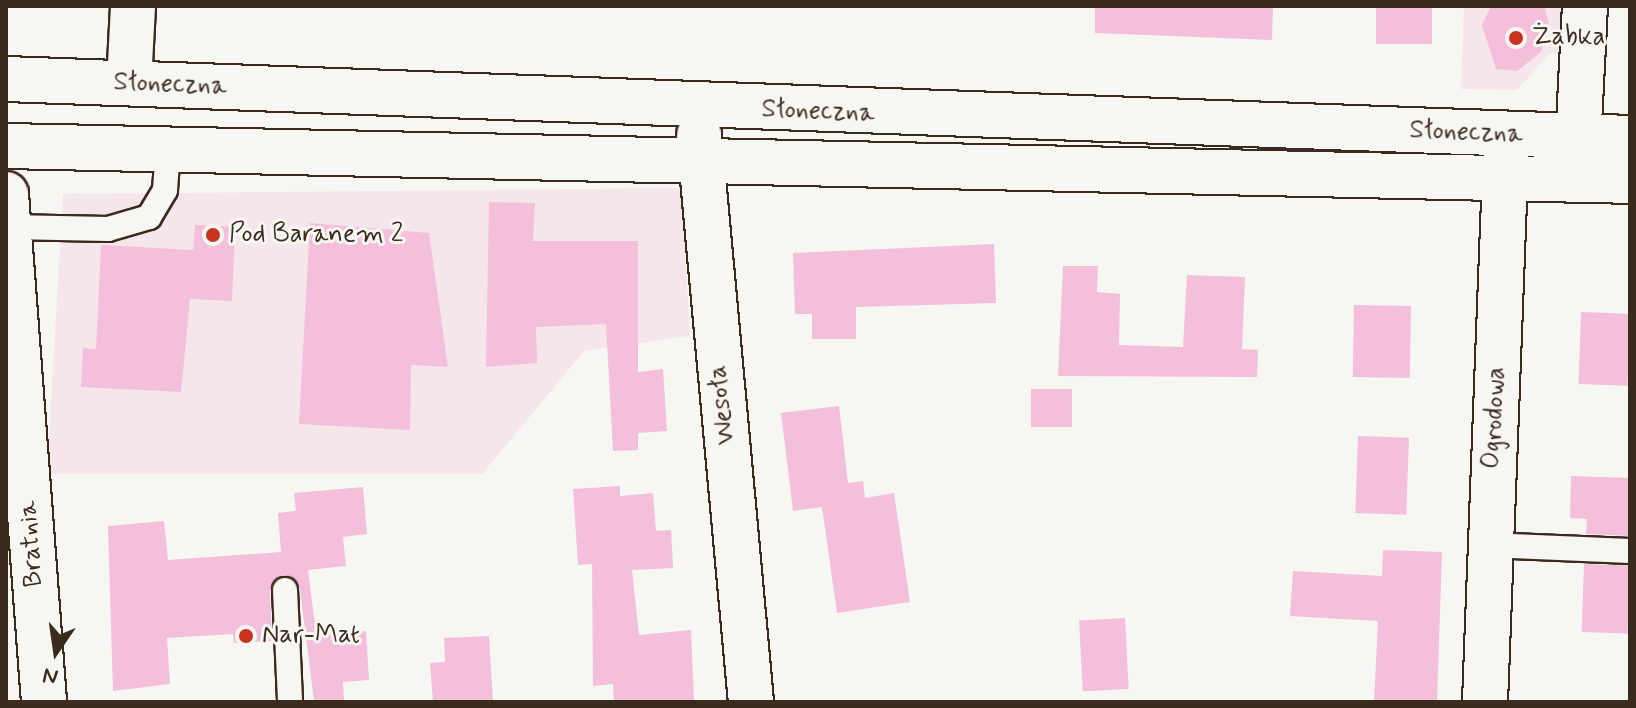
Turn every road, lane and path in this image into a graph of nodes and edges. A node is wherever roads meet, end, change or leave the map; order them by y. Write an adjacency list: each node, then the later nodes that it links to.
1 (133, 6): 4 (street)
2 (1585, 6): 6 (street)
3 (6, 79): 4 (street, Słoneczna)
4 (129, 83): 5 (street, Słoneczna)
5 (700, 108): 10 (street, Słoneczna); 11 (street, Wesoła)
6 (1578, 136): 7 (street, Słoneczna); 10 (street, Słoneczna); 12 (street)
7 (1630, 138)
8 (6, 146): 9 (street, Słoneczna)
9 (168, 149): 11 (street, Słoneczna); 14 (lane)
10 (1506, 155): 11 (street, Słoneczna); 12 (street, Słoneczna); 15 (street, Ogrodowa)
11 (699, 163): 20 (street, Wesoła)
12 (1576, 179): 13 (street, Słoneczna)
13 (1630, 181)
14 (7, 210): 18 (street, Bratnia)
15 (1488, 545): 16 (lane); 21 (street, Ogrodowa)
16 (1630, 551)
17 (285, 590): 19 (lane)
18 (44, 702)
19 (290, 702)
20 (751, 702)
21 (1485, 702)

